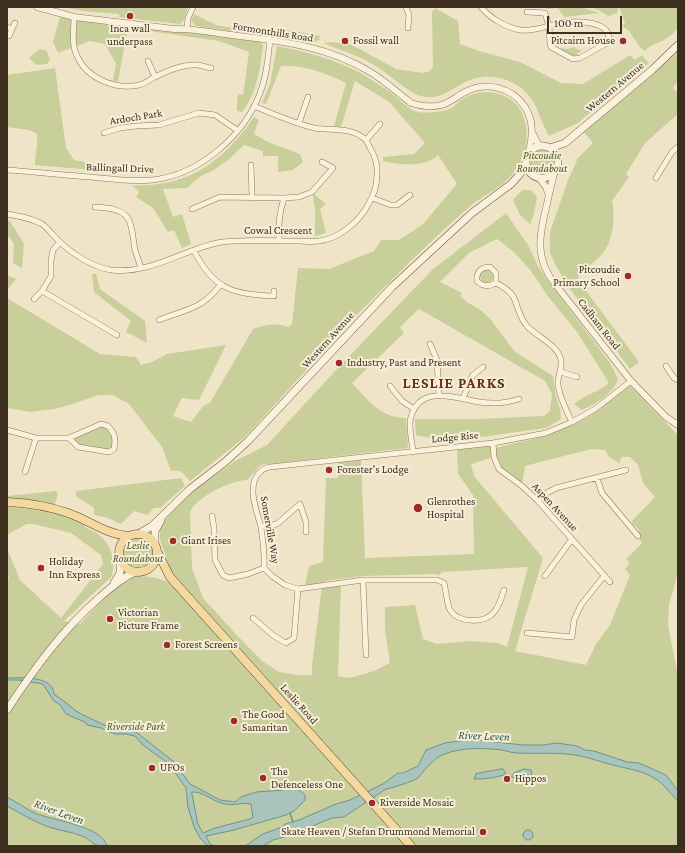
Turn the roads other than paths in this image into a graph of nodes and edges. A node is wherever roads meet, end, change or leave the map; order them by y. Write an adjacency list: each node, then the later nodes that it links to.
1 (37, 7): 6 (street, Formonthills Road)
2 (194, 7): 10 (street)
3 (406, 7): 11 (street)
4 (481, 7): 8 (street)
5 (527, 12): 8 (street)
6 (74, 17): 10 (street, Formonthills Road); 17 (street)
7 (15, 23): 9 (street)
8 (549, 26): 8 (street)
9 (10, 28): 12 (street)
10 (187, 28): 13 (street, Formonthills Road)
11 (408, 28)
12 (9, 36)
13 (270, 40): 19 (street, Ballingall Drive); 24 (street, Formonthills Road)
14 (678, 45): 26 (main road, Western Avenue)
15 (148, 61): 17 (street)
16 (211, 68): 17 (street)
17 (155, 77)
18 (308, 96): 20 (street)
19 (254, 106): 20 (street); 22 (street, Ballingall Drive)
20 (299, 123): 25 (street)
21 (380, 124): 25 (street)
22 (237, 130): 23 (street, Ardoch Park); 35 (street, Ballingall Drive)
23 (104, 133)
24 (532, 133): 27 (street, Formonthills Road); 30 (street, Formonthills Road)
25 (366, 140): 44 (street, Cowal Crescent)
26 (564, 143): 29 (main road, Western Avenue); 31 (main road, Western Avenue)
27 (542, 146): 29 (main road); 30 (main road)
28 (678, 147): 38 (street)
29 (550, 148): 31 (main road)
30 (528, 154): 33 (main road)
31 (557, 159): 36 (main road)
32 (322, 162): 43 (street)
33 (526, 163): 37 (main road); 39 (main road)
34 (251, 165): 42 (street)
35 (7, 170)
36 (555, 171): 37 (main road); 41 (street, Cadham Road)
37 (537, 177): 39 (main road); 41 (street)
38 (656, 178)
39 (514, 181): 84 (main road, Western Avenue)
40 (410, 195): 44 (street)
41 (548, 195): 64 (street, Cadham Road)
42 (252, 197): 43 (street); 46 (street)
43 (284, 198): 48 (street)
44 (372, 198): 48 (street, Cowal Crescent)
45 (94, 207): 51 (street)
46 (192, 209)
47 (7, 214): 49 (street, Cowal Crescent)
48 (279, 241): 50 (street, Cowal Crescent)
49 (60, 242): 51 (street, Cowal Crescent); 54 (street)
50 (194, 251): 51 (street, Cowal Crescent); 53 (street)
51 (141, 268)
52 (496, 283): 62 (street)
53 (220, 284): 55 (street); 57 (street)
54 (42, 291): 56 (street); 58 (street)
55 (274, 296)
56 (34, 299)
57 (159, 320)
58 (117, 334)
59 (430, 344): 67 (street)
60 (666, 366): 65 (street)
61 (484, 367): 68 (street)
62 (561, 372): 63 (street); 71 (street)
63 (577, 377)
64 (631, 380): 71 (street, Lodge Rise); 72 (street, Cadham Road)
65 (678, 380)
66 (390, 386): 70 (street)
67 (439, 395): 68 (street); 70 (street)
68 (463, 398): 69 (street)
69 (519, 399)
70 (414, 409): 77 (street)
71 (572, 422): 76 (street, Lodge Rise)
72 (678, 425)
73 (7, 430): 74 (street)
74 (36, 438): 75 (street); 80 (street)
75 (69, 438): 75 (street)
76 (493, 443): 77 (street, Lodge Rise); 82 (street, Aspen Avenue)
77 (413, 451): 78 (street, Lodge Rise)
78 (267, 468): 86 (street, Somerville Way)
79 (626, 470): 81 (street)
80 (24, 472)
81 (597, 478): 82 (street); 91 (street)
82 (538, 501): 92 (street, Aspen Avenue)
83 (7, 502): 88 (main road)
84 (162, 516): 89 (main road, Western Avenue); 93 (main road)
85 (212, 516): 96 (street)
86 (261, 528): 87 (street); 96 (street, Somerville Way)
87 (306, 532)
88 (109, 533): 90 (main road); 95 (main road)
89 (140, 533): 90 (main road); 93 (main road)
90 (128, 536): 95 (main road)
91 (638, 536)
92 (572, 539): 100 (street); 101 (street, Aspen Avenue)
93 (155, 543): 94 (main road)
94 (158, 553): 97 (main road); 99 (main road)
95 (119, 555): 98 (main road); 104 (main road)
96 (264, 568): 105 (street, Somerville Way)
97 (148, 569): 98 (main road); 99 (main road)
98 (135, 572): 104 (main road)
99 (170, 576): 111 (main road, Leslie Road)
100 (545, 576)
101 (604, 576): 103 (street, Aspen Avenue); 108 (street)
102 (363, 580): 105 (street); 106 (street); 109 (street)
103 (610, 582)
104 (114, 585): 110 (main road)
105 (298, 589): 107 (street)
106 (504, 590)
107 (253, 618)
108 (527, 633)
109 (366, 655)
110 (7, 710)
111 (411, 846)

